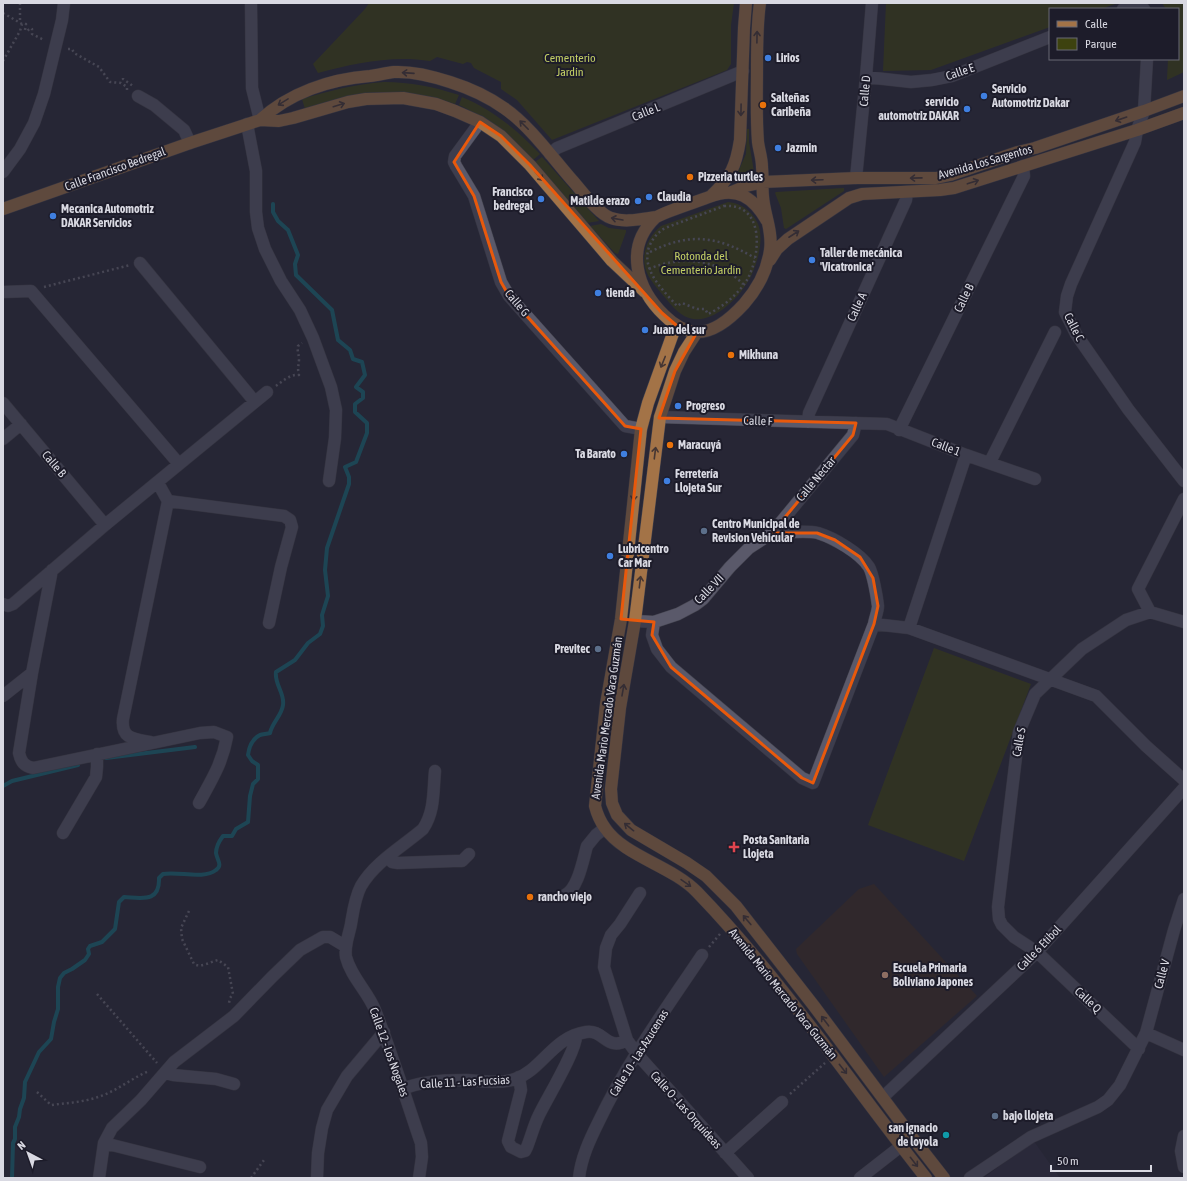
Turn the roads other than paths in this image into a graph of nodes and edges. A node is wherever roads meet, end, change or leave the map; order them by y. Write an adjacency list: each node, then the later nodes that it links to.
1 (64, 3): 25 (street)
2 (251, 3): 17 (street)
3 (746, 3): 10 (main road)
4 (760, 3): 11 (main road, one-way to 4)
5 (872, 3): 12 (street, Calle D)
6 (1126, 8): 7 (street)
7 (1143, 8)
8 (1049, 37): 12 (street, Calle E)
9 (1147, 60): 15 (street)
10 (743, 71): 11 (main road); 23 (street, Calle L); 30 (main road, one-way to 30)
11 (757, 72): 27 (main road)
12 (866, 77): 26 (street, Calle D)
13 (137, 92): 21 (street)
14 (1184, 96): 15 (main road, Avenida Los Sargentos)
15 (1144, 111): 20 (street); 22 (main road, Avenida Los Sargentos, one-way to 22)
16 (1184, 113): 20 (main road, Avenida Los Sargentos)
17 (260, 120): 18 (main road, one-way to 18); 19 (main road, Calle Francisco Bedregal); 23 (main road, one-way to 17)
18 (480, 122): 37 (main road, one-way to 37); 48 (street, Calle G)
19 (247, 124): 21 (main road, Calle Francisco Bedregal); 55 (street)
20 (1137, 130): 24 (main road, Avenida Los Sargentos); 56 (street, Calle C)
21 (190, 143): 31 (main road, Calle Francisco Bedregal)
22 (1018, 152): 24 (main road); 26 (main road, Avenida Los Sargentos, one-way to 26)
23 (550, 154): 32 (main road, one-way to 23)
24 (1022, 166): 29 (main road, Avenida Los Sargentos, one-way to 24); 49 (street, Calle B)
25 (3, 172)
26 (856, 178): 27 (main road, Avenida Los Sargentos, one-way to 27)
27 (763, 182): 28 (main road, Avenida Los Sargentos); 33 (main road)
28 (732, 192): 30 (main road); 33 (main road)
29 (907, 192): 34 (main road, Avenida Los Sargentos, one-way to 29); 45 (street, Calle A)
30 (711, 196): 32 (main road)
31 (3, 209)
32 (656, 217): 37 (main road)
33 (767, 221): 34 (main road)
34 (768, 262): 39 (main road)
35 (140, 263): 43 (street)
36 (3, 292): 53 (street)
37 (645, 292): 38 (main road)
38 (676, 325): 39 (main road); 48 (main road, Avenida Mario Mercado Vaca Guzmán, one-way to 48)
39 (697, 332): 44 (main road, Avenida Mario Mercado Vaca Guzmán)
40 (1055, 332): 52 (street, Calle C)
41 (267, 392): 43 (street)
42 (3, 402): 47 (street, Calle B)
43 (255, 402): 53 (street)
44 (660, 418): 45 (street, Calle F); 48 (main road); 66 (main road, Avenida Mario Mercado Vaca Guzmán, one-way to 44)
45 (808, 422): 46 (street, Calle F)
46 (856, 423): 49 (street, Calle 1); 61 (street, Calle Nectar)
47 (21, 424): 50 (street); 60 (street, Calle B)
48 (641, 429): 65 (main road, Avenida Mario Mercado Vaca Guzmán, one-way to 65)
49 (899, 430): 51 (street, Calle 1)
50 (3, 439)
51 (966, 455): 52 (street, Calle 1); 71 (street)
52 (990, 462): 54 (street, Calle 1)
53 (179, 464): 57 (street)
54 (1035, 479)
55 (329, 481)
56 (1184, 481)
57 (158, 482): 59 (street); 60 (street)
58 (1184, 499): 64 (street)
59 (168, 501): 69 (street); 75 (street)
60 (105, 525): 62 (street)
61 (772, 533): 67 (street, Calle VII); 70 (street)
62 (52, 570): 63 (street); 72 (street)
63 (3, 604)
64 (1150, 612): 68 (street); 73 (street, Calle S)
65 (621, 619): 66 (main road); 81 (main road, Avenida Mario Mercado Vaca Guzmán)
66 (635, 621): 67 (street, Calle VII); 83 (main road, Avenida Mario Mercado Vaca Guzmán, one-way to 66)
67 (654, 622): 70 (street)
68 (1184, 622)
69 (269, 623)
70 (874, 624): 71 (street)
71 (910, 628): 73 (street)
72 (32, 673): 74 (street); 76 (street)
73 (1050, 679): 78 (street); 92 (street, Calle S)
74 (3, 696)
75 (154, 743): 76 (street); 80 (street)
76 (97, 754): 82 (street)
77 (435, 771): 85 (street, Calle 12 - Los Nogales)
78 (1184, 780)
79 (1184, 788): 92 (street, Calle 6 Etibol)
80 (199, 803)
81 (605, 828): 86 (main road, Avenida Mario Mercado Vaca Guzmán); 88 (street)
82 (63, 833)
83 (662, 848): 86 (main road); 91 (main road, Avenida Mario Mercado Vaca Guzmán, one-way to 83)
84 (469, 854): 85 (street)
85 (388, 857): 90 (street, Calle 12 - Los Nogales)
86 (653, 862): 94 (main road, Avenida Mario Mercado Vaca Guzmán, one-way to 94)
87 (640, 893): 98 (street, Calle O - Las Orquideas)
88 (565, 895)
89 (1184, 899): 96 (street, Calle V)
90 (345, 946): 95 (street, Calle 12 - Los Nogales); 102 (street)
91 (771, 951): 94 (main road); 106 (main road, Avenida Mario Mercado Vaca Guzmán, one-way to 91)
92 (1037, 952): 99 (street, Calle Q); 106 (street, Calle 6 Etibol)
93 (702, 955): 101 (street, Calle 10 - Las Azucenas)
94 (759, 961): 108 (main road, Avenida Mario Mercado Vaca Guzmán, one-way to 108)
95 (384, 1032): 105 (street, Calle 12 - Los Nogales); 117 (street)
96 (1146, 1033): 99 (street, Calle V); 100 (street)
97 (576, 1035): 98 (street, Calle 11 - Las Fucsias); 103 (street, Calle 11 - Las Fucsias); 103 (street)
98 (627, 1040): 101 (street, Calle O - Las Orquideas)
99 (1139, 1049): 124 (street, Calle V)
100 (1184, 1050)
101 (637, 1054): 113 (street, Calle O - Las Orquideas); 119 (street, Calle 10 - Las Azucenas)
102 (165, 1073): 104 (street); 111 (street)
103 (519, 1077): 105 (street, Calle 11 - Las Fucsias)
104 (234, 1084)
105 (403, 1089): 118 (street, Calle 12 - Los Nogales)
106 (883, 1097): 108 (main road); 110 (main road, Avenida Mario Mercado Vaca Guzmán)
107 (782, 1102): 113 (street)
108 (871, 1106): 112 (main road, Avenida Mario Mercado Vaca Guzmán)
109 (1184, 1136): 115 (street)
110 (912, 1137): 112 (main road); 123 (main road, Avenida Mario Mercado Vaca Guzmán)
111 (104, 1143): 114 (street); 116 (street)
112 (901, 1146): 121 (street); 122 (main road, Avenida Mario Mercado Vaca Guzmán, one-way to 122)
113 (725, 1153): 120 (street, Calle O - Las Orquideas)
114 (200, 1167)
115 (1184, 1167)
116 (98, 1178)
117 (317, 1178)
118 (419, 1178)
119 (579, 1178)
120 (748, 1178)
121 (860, 1178)
122 (926, 1178)
123 (944, 1178)
124 (970, 1178)

